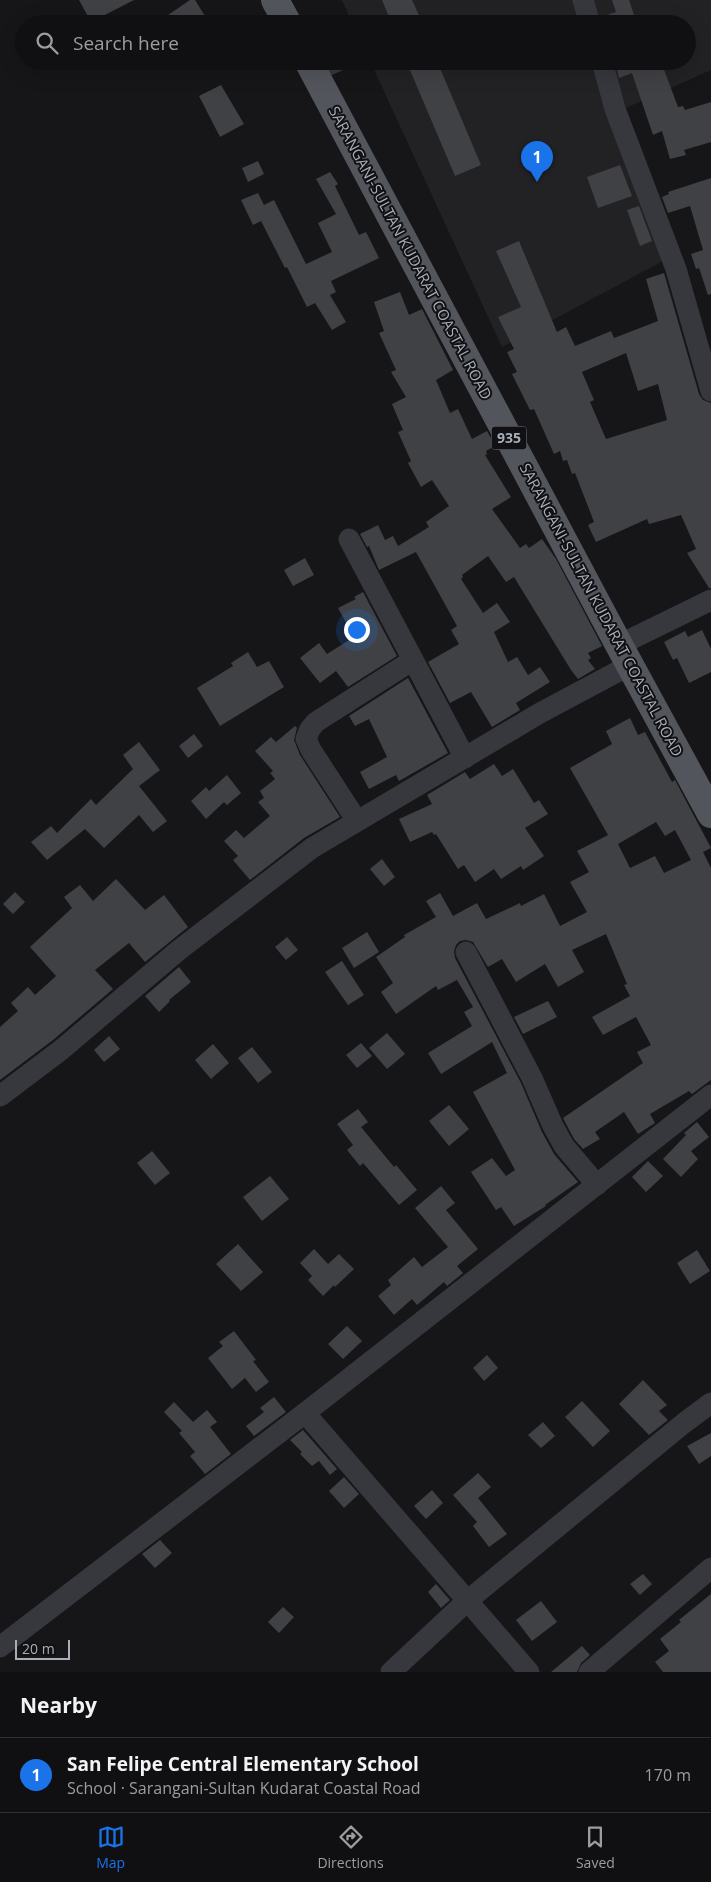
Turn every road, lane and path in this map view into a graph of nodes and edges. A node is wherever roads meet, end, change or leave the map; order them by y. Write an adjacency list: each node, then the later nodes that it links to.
1 (275, 0): 3 (main road)
2 (583, 0): 4 (street)
3 (283, 15)
4 (587, 15)
5 (313, 70): 10 (main road, SARANGANI-SULTAN KUDARAT COASTAL ROAD / 935)
6 (604, 70): 7 (street)
7 (711, 391)
8 (350, 539): 11 (street)
9 (711, 600): 10 (street)
10 (624, 655): 12 (street); 13 (main road, SARANGANI-SULTAN KUDARAT COASTAL ROAD / 935)
11 (413, 660): 12 (street); 14 (street)
12 (465, 758): 14 (street)
13 (711, 814)
14 (357, 822): 17 (street)
15 (466, 952): 18 (street)
16 (711, 1095): 18 (street)
17 (0, 1096)
18 (597, 1185): 20 (street)
19 (711, 1403): 22 (street)
20 (305, 1413): 22 (street); 23 (street)
21 (711, 1568): 26 (street)
22 (467, 1601): 24 (street); 25 (street)
23 (0, 1647)
24 (391, 1672)
25 (529, 1672)
26 (589, 1672)

